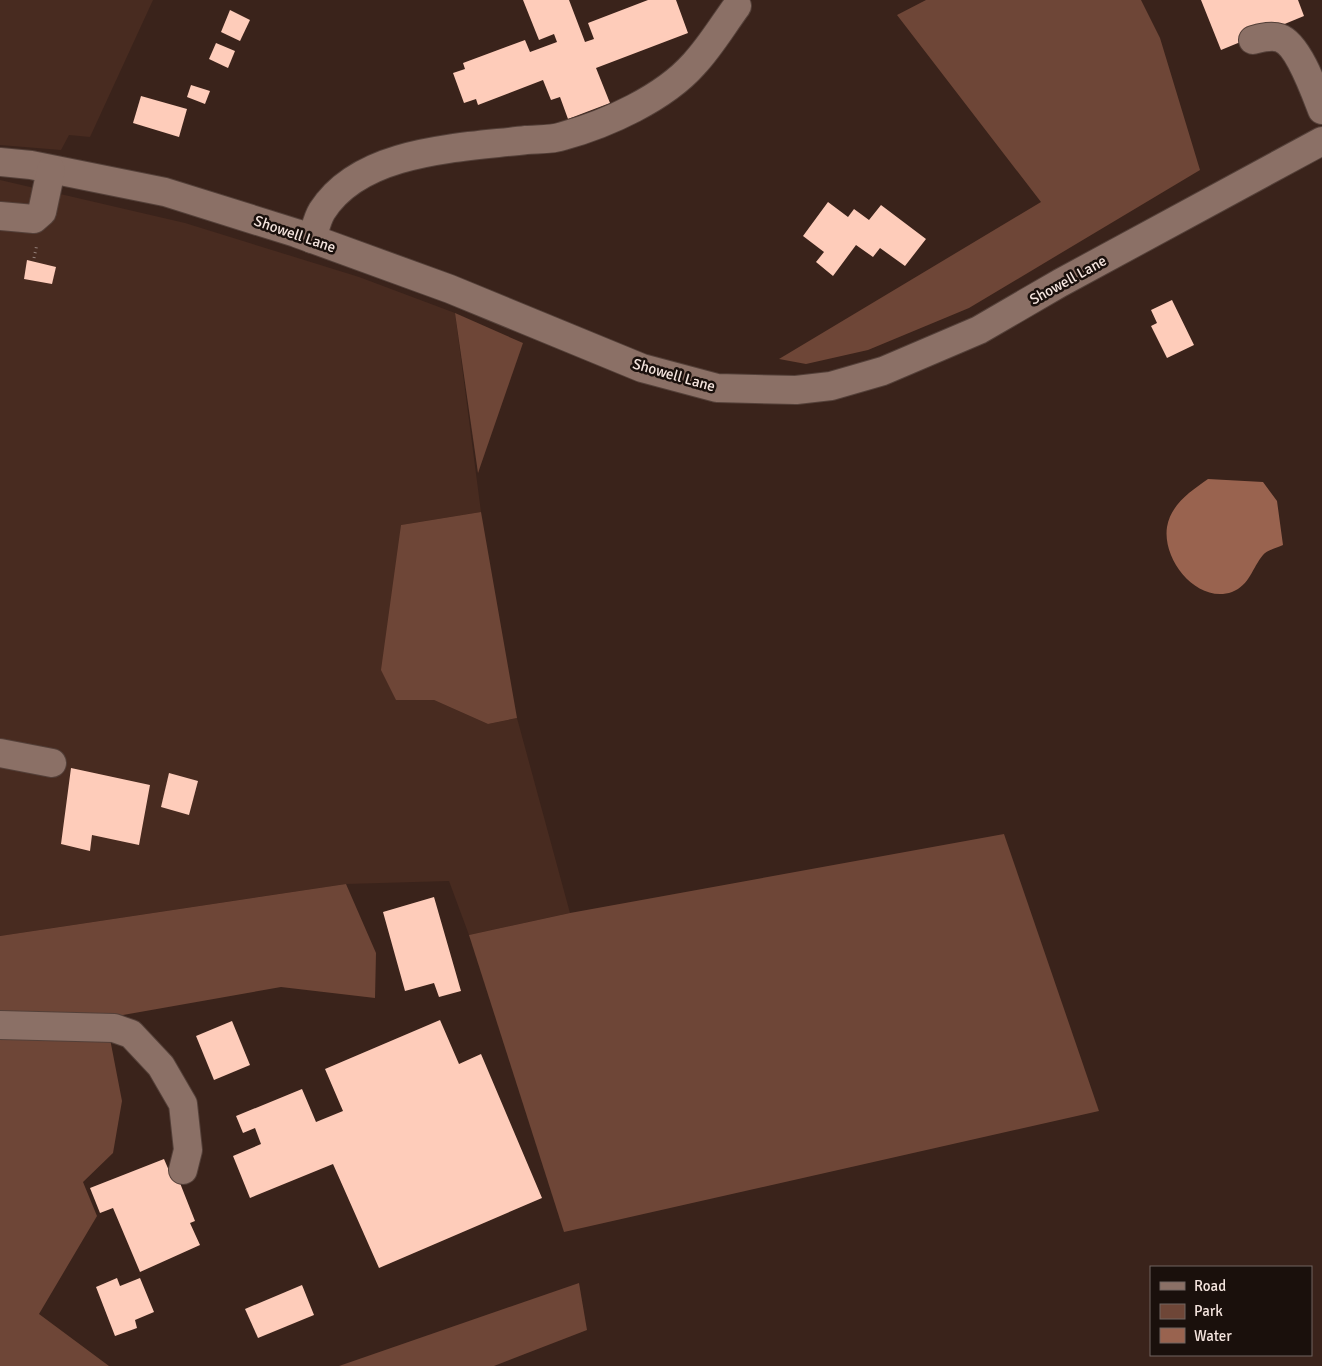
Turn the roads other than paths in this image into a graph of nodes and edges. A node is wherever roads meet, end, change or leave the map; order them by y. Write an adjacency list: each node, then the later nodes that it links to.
1 (737, 6): 8 (street)
2 (1253, 40): 3 (street)
3 (1322, 110)
4 (1322, 141): 8 (street, Showell Lane)
5 (0, 162): 6 (street, Showell Lane)
6 (51, 170): 7 (street); 8 (street, Showell Lane)
7 (0, 216)
8 (312, 239)
9 (0, 753): 10 (street)
10 (52, 763)
11 (0, 1025): 12 (street)
12 (183, 1170)

